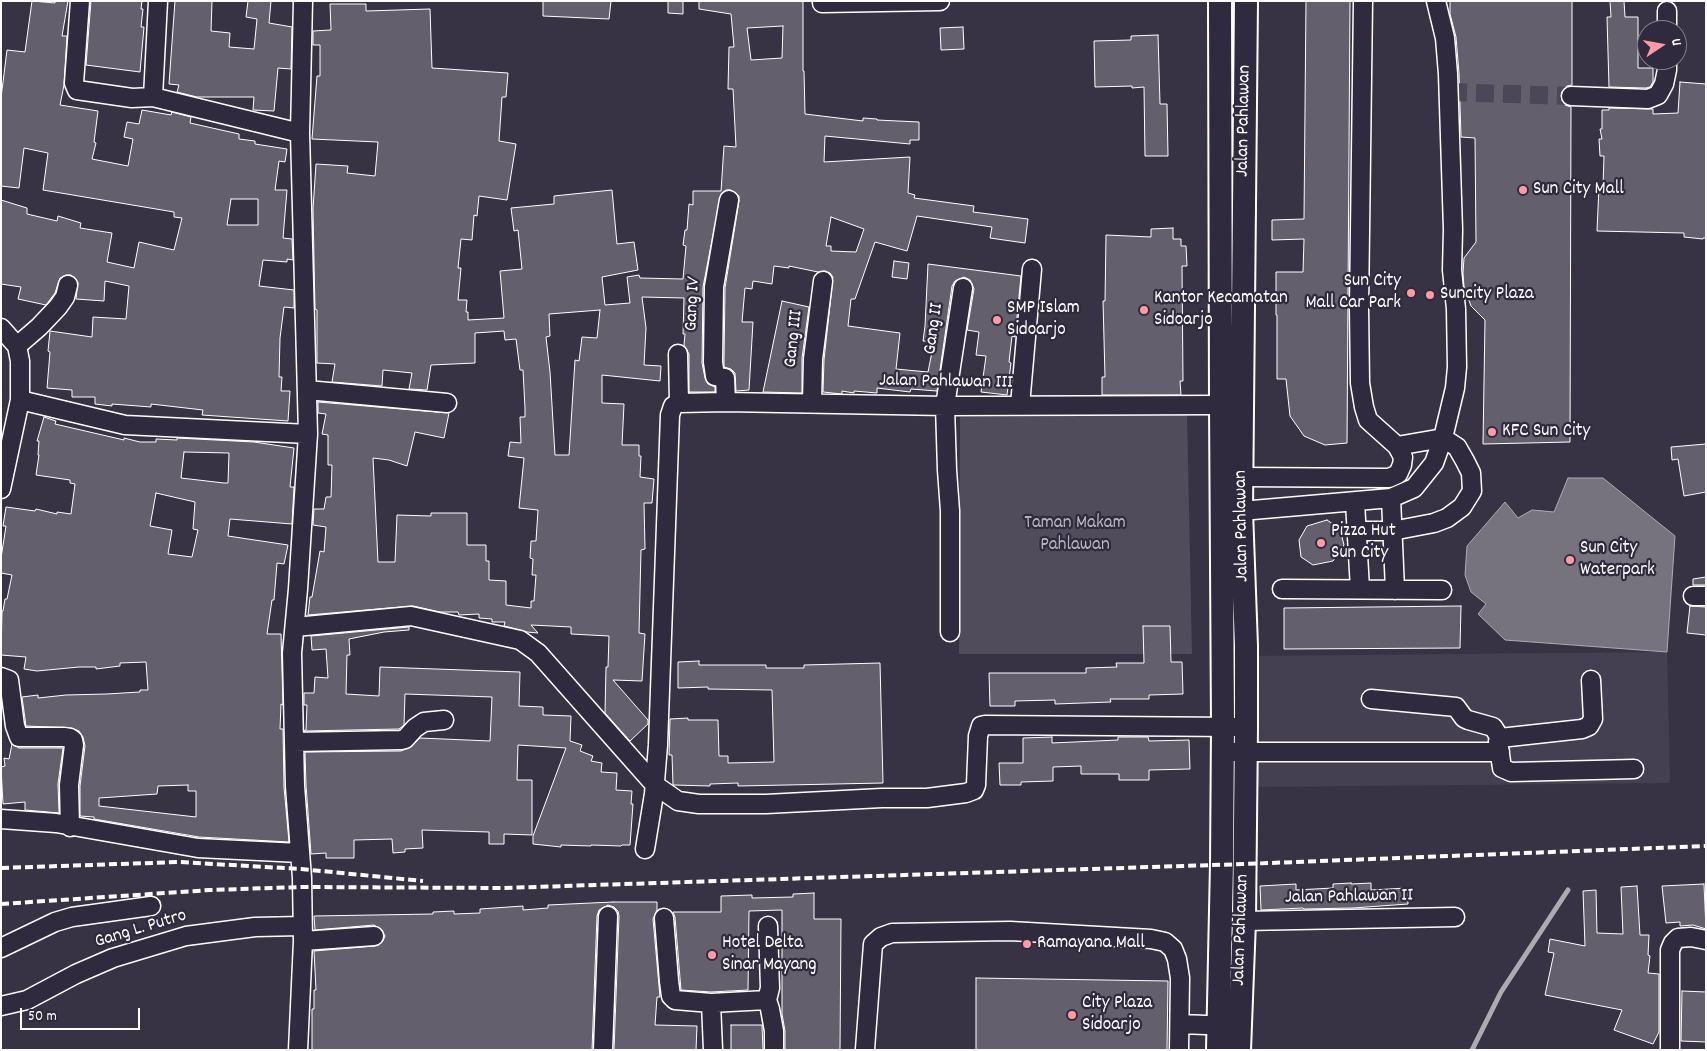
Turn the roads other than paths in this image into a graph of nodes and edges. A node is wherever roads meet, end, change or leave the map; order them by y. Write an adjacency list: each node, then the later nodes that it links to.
1 (80, 1): 14 (street)
2 (158, 1): 14 (street)
3 (303, 1): 15 (street)
4 (940, 1): 9 (street)
5 (1220, 1): 30 (main road, Jalan Pahlawan)
6 (1246, 1): 36 (main road, Jalan Pahlawan)
7 (1363, 1): 35 (street)
8 (1436, 1): 34 (street)
9 (822, 3)
10 (1667, 11): 11 (street)
11 (1667, 20)
12 (1667, 70): 13 (street)
13 (1572, 96)
14 (153, 97): 15 (street)
15 (300, 133): 24 (street)
16 (729, 200): 26 (street, Gang IV)
17 (1032, 269): 32 (street)
18 (822, 280): 27 (street, Gang III)
19 (68, 285): 22 (street)
20 (963, 288): 31 (street, Gang II)
21 (1, 328): 22 (street)
22 (17, 346): 25 (street)
23 (678, 354): 29 (street)
24 (307, 390): 28 (street); 33 (street)
25 (20, 400): 33 (street); 38 (street)
26 (726, 402): 27 (street, Jalan Pahlawan III); 29 (street, Jalan Pahlawan III)
27 (812, 402): 31 (street, Jalan Pahlawan III)
28 (447, 403)
29 (676, 405): 62 (street)
30 (1220, 405): 32 (street, Jalan Pahlawan III); 55 (main road, Jalan Pahlawan)
31 (946, 406): 32 (street, Jalan Pahlawan III); 50 (street, Gang II)
32 (1020, 406)
33 (308, 434): 49 (street)
34 (1443, 438): 35 (street); 39 (street); 44 (street)
35 (1397, 446): 37 (street)
36 (1242, 477): 37 (street); 42 (main road, Jalan Pahlawan)
37 (1288, 477): 41 (street)
38 (2, 481)
39 (1391, 498): 40 (street); 44 (street)
40 (1355, 502): 41 (street); 43 (street)
41 (1291, 507): 42 (street)
42 (1241, 511): 56 (main road, Jalan Pahlawan)
43 (1357, 531): 44 (street); 46 (street)
44 (1392, 531): 47 (street)
45 (1282, 589): 46 (street)
46 (1360, 589): 47 (street)
47 (1395, 590): 48 (street)
48 (1442, 590)
49 (295, 627): 57 (street); 62 (street)
50 (950, 632)
51 (1, 677): 64 (street)
52 (1591, 680): 58 (street)
53 (1371, 699): 58 (street)
54 (444, 720): 57 (street)
55 (1223, 726): 56 (street); 59 (main road, Jalan Pahlawan); 62 (street)
56 (1246, 727): 60 (main road, Jalan Pahlawan)
57 (294, 742): 66 (street)
58 (1500, 745): 60 (street); 61 (street)
59 (1223, 751): 60 (street); 81 (main road, Jalan Pahlawan)
60 (1245, 753): 71 (main road, Jalan Pahlawan)
61 (1634, 769)
62 (653, 796): 65 (street)
63 (1, 820): 64 (street)
64 (70, 827): 66 (street)
65 (645, 849)
66 (300, 853): 73 (street)
67 (151, 906): 76 (street)
68 (608, 916): 84 (street)
69 (1455, 917): 71 (street, Jalan Pahlawan II)
70 (664, 918): 78 (street)
71 (1244, 921): 81 (main road, Jalan Pahlawan)
72 (768, 926): 77 (street)
73 (302, 933): 74 (street, Gang L. Putro); 79 (street, Gang L. Putro); 83 (street)
74 (374, 936)
75 (1706, 940): 90 (street)
76 (1, 948)
77 (767, 1000): 78 (street); 86 (street)
78 (711, 1003): 85 (street)
79 (1, 1006)
80 (1180, 1024): 81 (street); 82 (street); 87 (street)
81 (1229, 1025): 88 (main road, Jalan Pahlawan); 89 (main road, Jalan Pahlawan)
82 (865, 1049)
83 (298, 1050)
84 (602, 1050)
85 (713, 1050)
86 (774, 1050)
87 (1179, 1050)
88 (1218, 1050)
89 (1239, 1050)
90 (1670, 1050)

